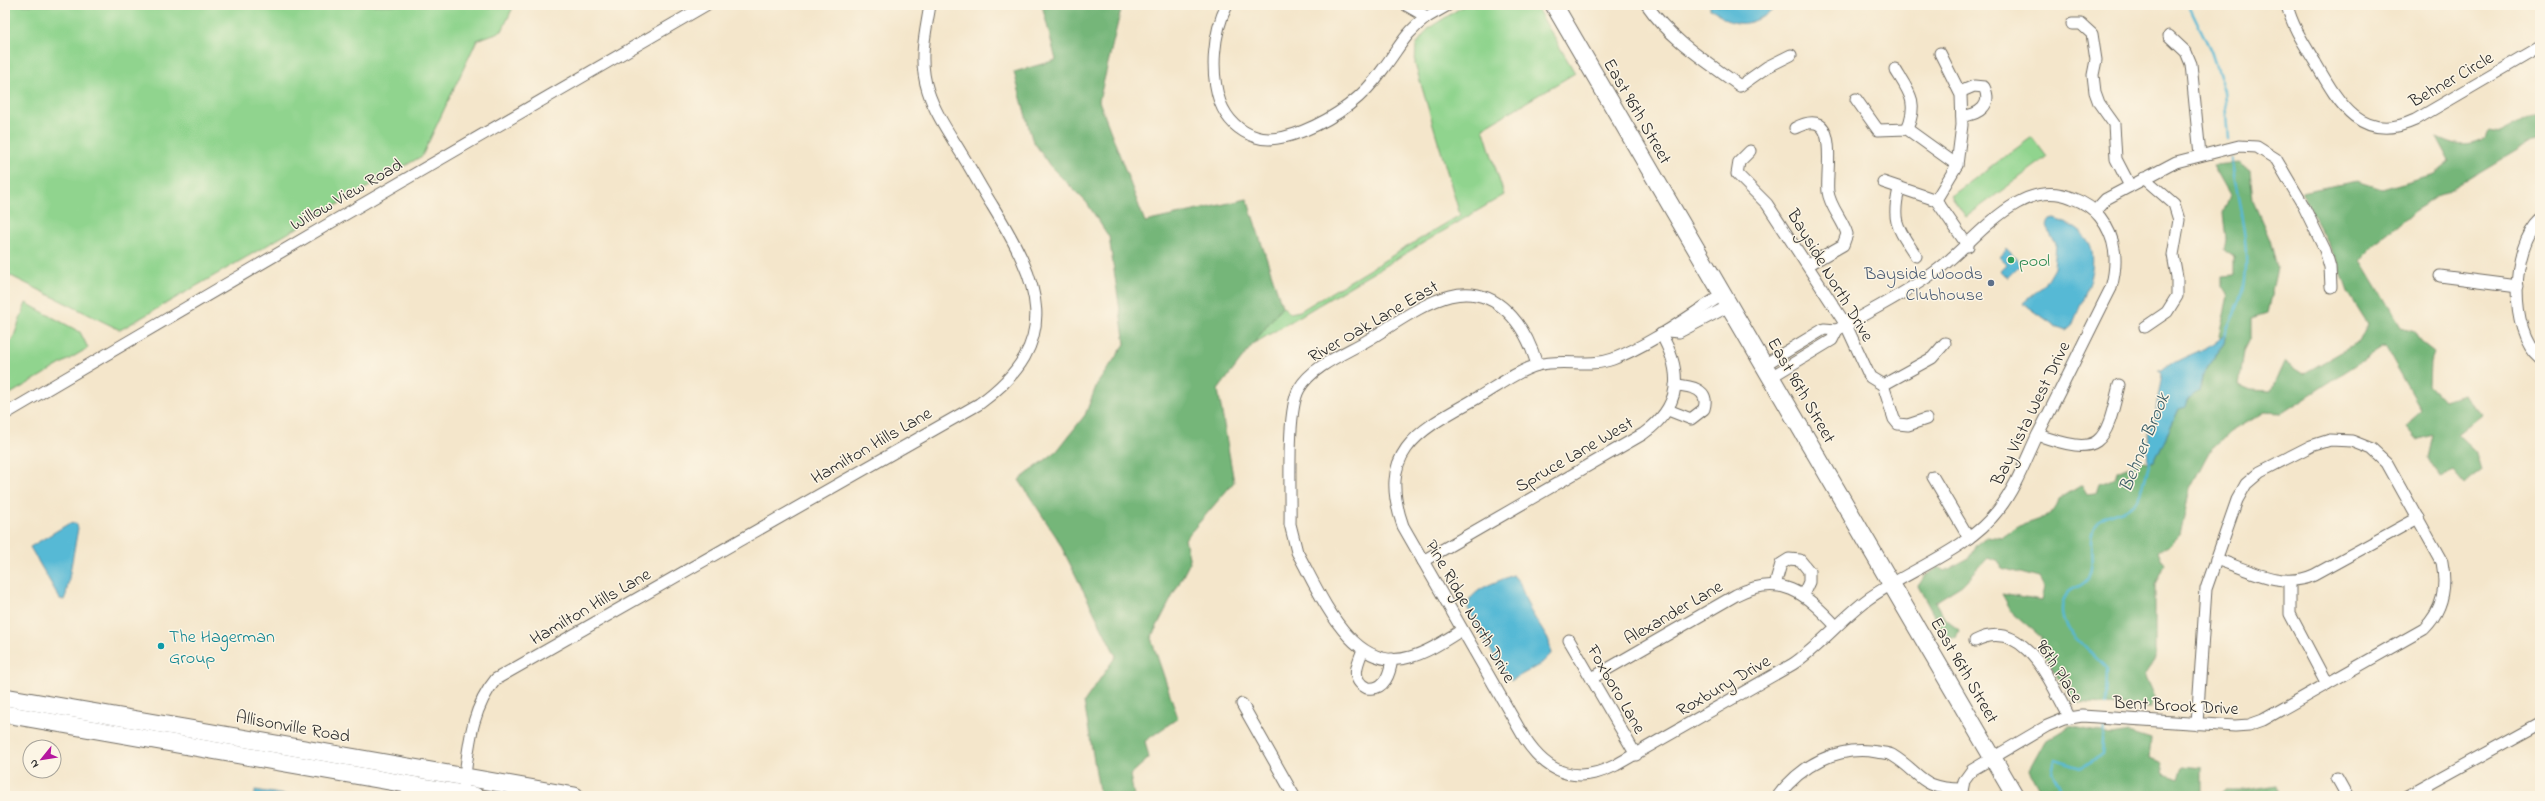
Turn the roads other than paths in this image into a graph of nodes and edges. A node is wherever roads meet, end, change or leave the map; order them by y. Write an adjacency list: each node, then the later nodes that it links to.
1 (706, 5): 49 (street, Willow View Road)
2 (930, 5): 78 (street, Hamilton Hills Lane)
3 (1227, 5): 9 (street)
4 (1406, 5): 9 (street)
5 (1448, 5): 9 (street)
6 (1647, 5): 14 (street)
7 (2287, 5): 12 (street, Behner Circle)
8 (1557, 6): 37 (main road, East 96th Street)
9 (1427, 17)
10 (2072, 24): 26 (street)
11 (2169, 36): 22 (street)
12 (2540, 47)
13 (1940, 53): 16 (street)
14 (1791, 55)
15 (1895, 69): 20 (street)
16 (1960, 92): 18 (street); 18 (street)
17 (1856, 99): 20 (street)
18 (1962, 116): 23 (street)
19 (1795, 128): 33 (street)
20 (1907, 129): 23 (street)
21 (1750, 151): 33 (street, Bayside North Drive)
22 (2200, 156): 24 (street); 36 (street)
23 (1957, 165): 28 (street)
24 (2144, 178): 26 (street); 38 (street)
25 (1883, 182): 27 (street)
26 (2130, 186): 29 (street)
27 (1900, 189): 28 (street); 32 (street)
28 (1936, 200): 31 (street)
29 (2095, 211): 31 (street); 51 (street, Bay Vista West Drive)
30 (2540, 220): 35 (street)
31 (1968, 246): 39 (street)
32 (1916, 256)
33 (1808, 265): 39 (street, Bayside North Drive)
34 (2440, 276): 35 (street)
35 (2518, 286): 42 (street)
36 (2331, 287)
37 (1725, 301): 40 (street); 44 (main road, East 96th Street)
38 (2145, 327)
39 (1841, 328): 44 (street); 46 (street, Bayside North Drive)
40 (1664, 333): 43 (street); 45 (street, Spruce Lane West)
41 (1945, 343): 46 (street)
42 (2540, 357)
43 (1537, 365): 56 (street, Pine Ridge North Drive); 65 (street, River Oak Lane East)
44 (1767, 371): 58 (main road, East 96th Street)
45 (1676, 385): 48 (street, Spruce Lane West); 48 (street)
46 (1883, 385): 50 (street, Bayside North Drive)
47 (2119, 385): 51 (street)
48 (1668, 410): 56 (street, Spruce Lane West)
49 (5, 414)
50 (1926, 420)
51 (2038, 435): 54 (street, Bay Vista West Drive)
52 (1933, 477): 54 (street)
53 (2418, 518): 55 (street); 57 (street); 68 (street, Bent Brook Drive)
54 (1969, 538): 58 (street, Bay Vista West Drive)
55 (2216, 559): 57 (street); 74 (street)
56 (1422, 561): 62 (street, Pine Ridge North Drive)
57 (2290, 581): 68 (street)
58 (1892, 584): 61 (street, Roxbury Drive); 76 (main road, East 96th Street)
59 (1775, 585): 60 (street, Alexander Lane); 60 (street); 67 (street, Alexander Lane)
60 (1803, 595): 61 (street, Alexander Lane)
61 (1836, 626): 75 (street, Roxbury Drive)
62 (1462, 630): 66 (street); 77 (street, Pine Ridge North Drive)
63 (1569, 640): 67 (street, Foxboro Lane)
64 (1976, 641): 72 (street, 96th Place)
65 (1363, 650): 66 (street); 66 (street)
66 (1392, 659)
67 (1592, 678): 75 (street, Foxboro Lane)
68 (2327, 684): 74 (street, Bent Brook Drive)
69 (5, 697): 78 (main road, Allisonville Road)
70 (1242, 704): 83 (street)
71 (5, 714): 81 (main road, Allisonville Road)
72 (2070, 718): 74 (street, Bent Brook Drive); 76 (street, Bent Brook Drive)
73 (2540, 722): 87 (street)
74 (2197, 724)
75 (1636, 755): 77 (street, Roxbury Drive)
76 (1993, 758): 80 (street, Bent Brook Drive); 85 (main road, East 96th Street)
77 (1552, 768)
78 (464, 776): 81 (street, Hamilton Hills Lane); 82 (main road, Allisonville Road)
79 (2337, 778): 86 (street)
80 (1961, 793): 84 (street)
81 (468, 795)
82 (568, 795)
83 (1294, 796)
84 (1778, 796)
85 (2015, 796)
86 (2347, 796)
87 (2408, 796)

